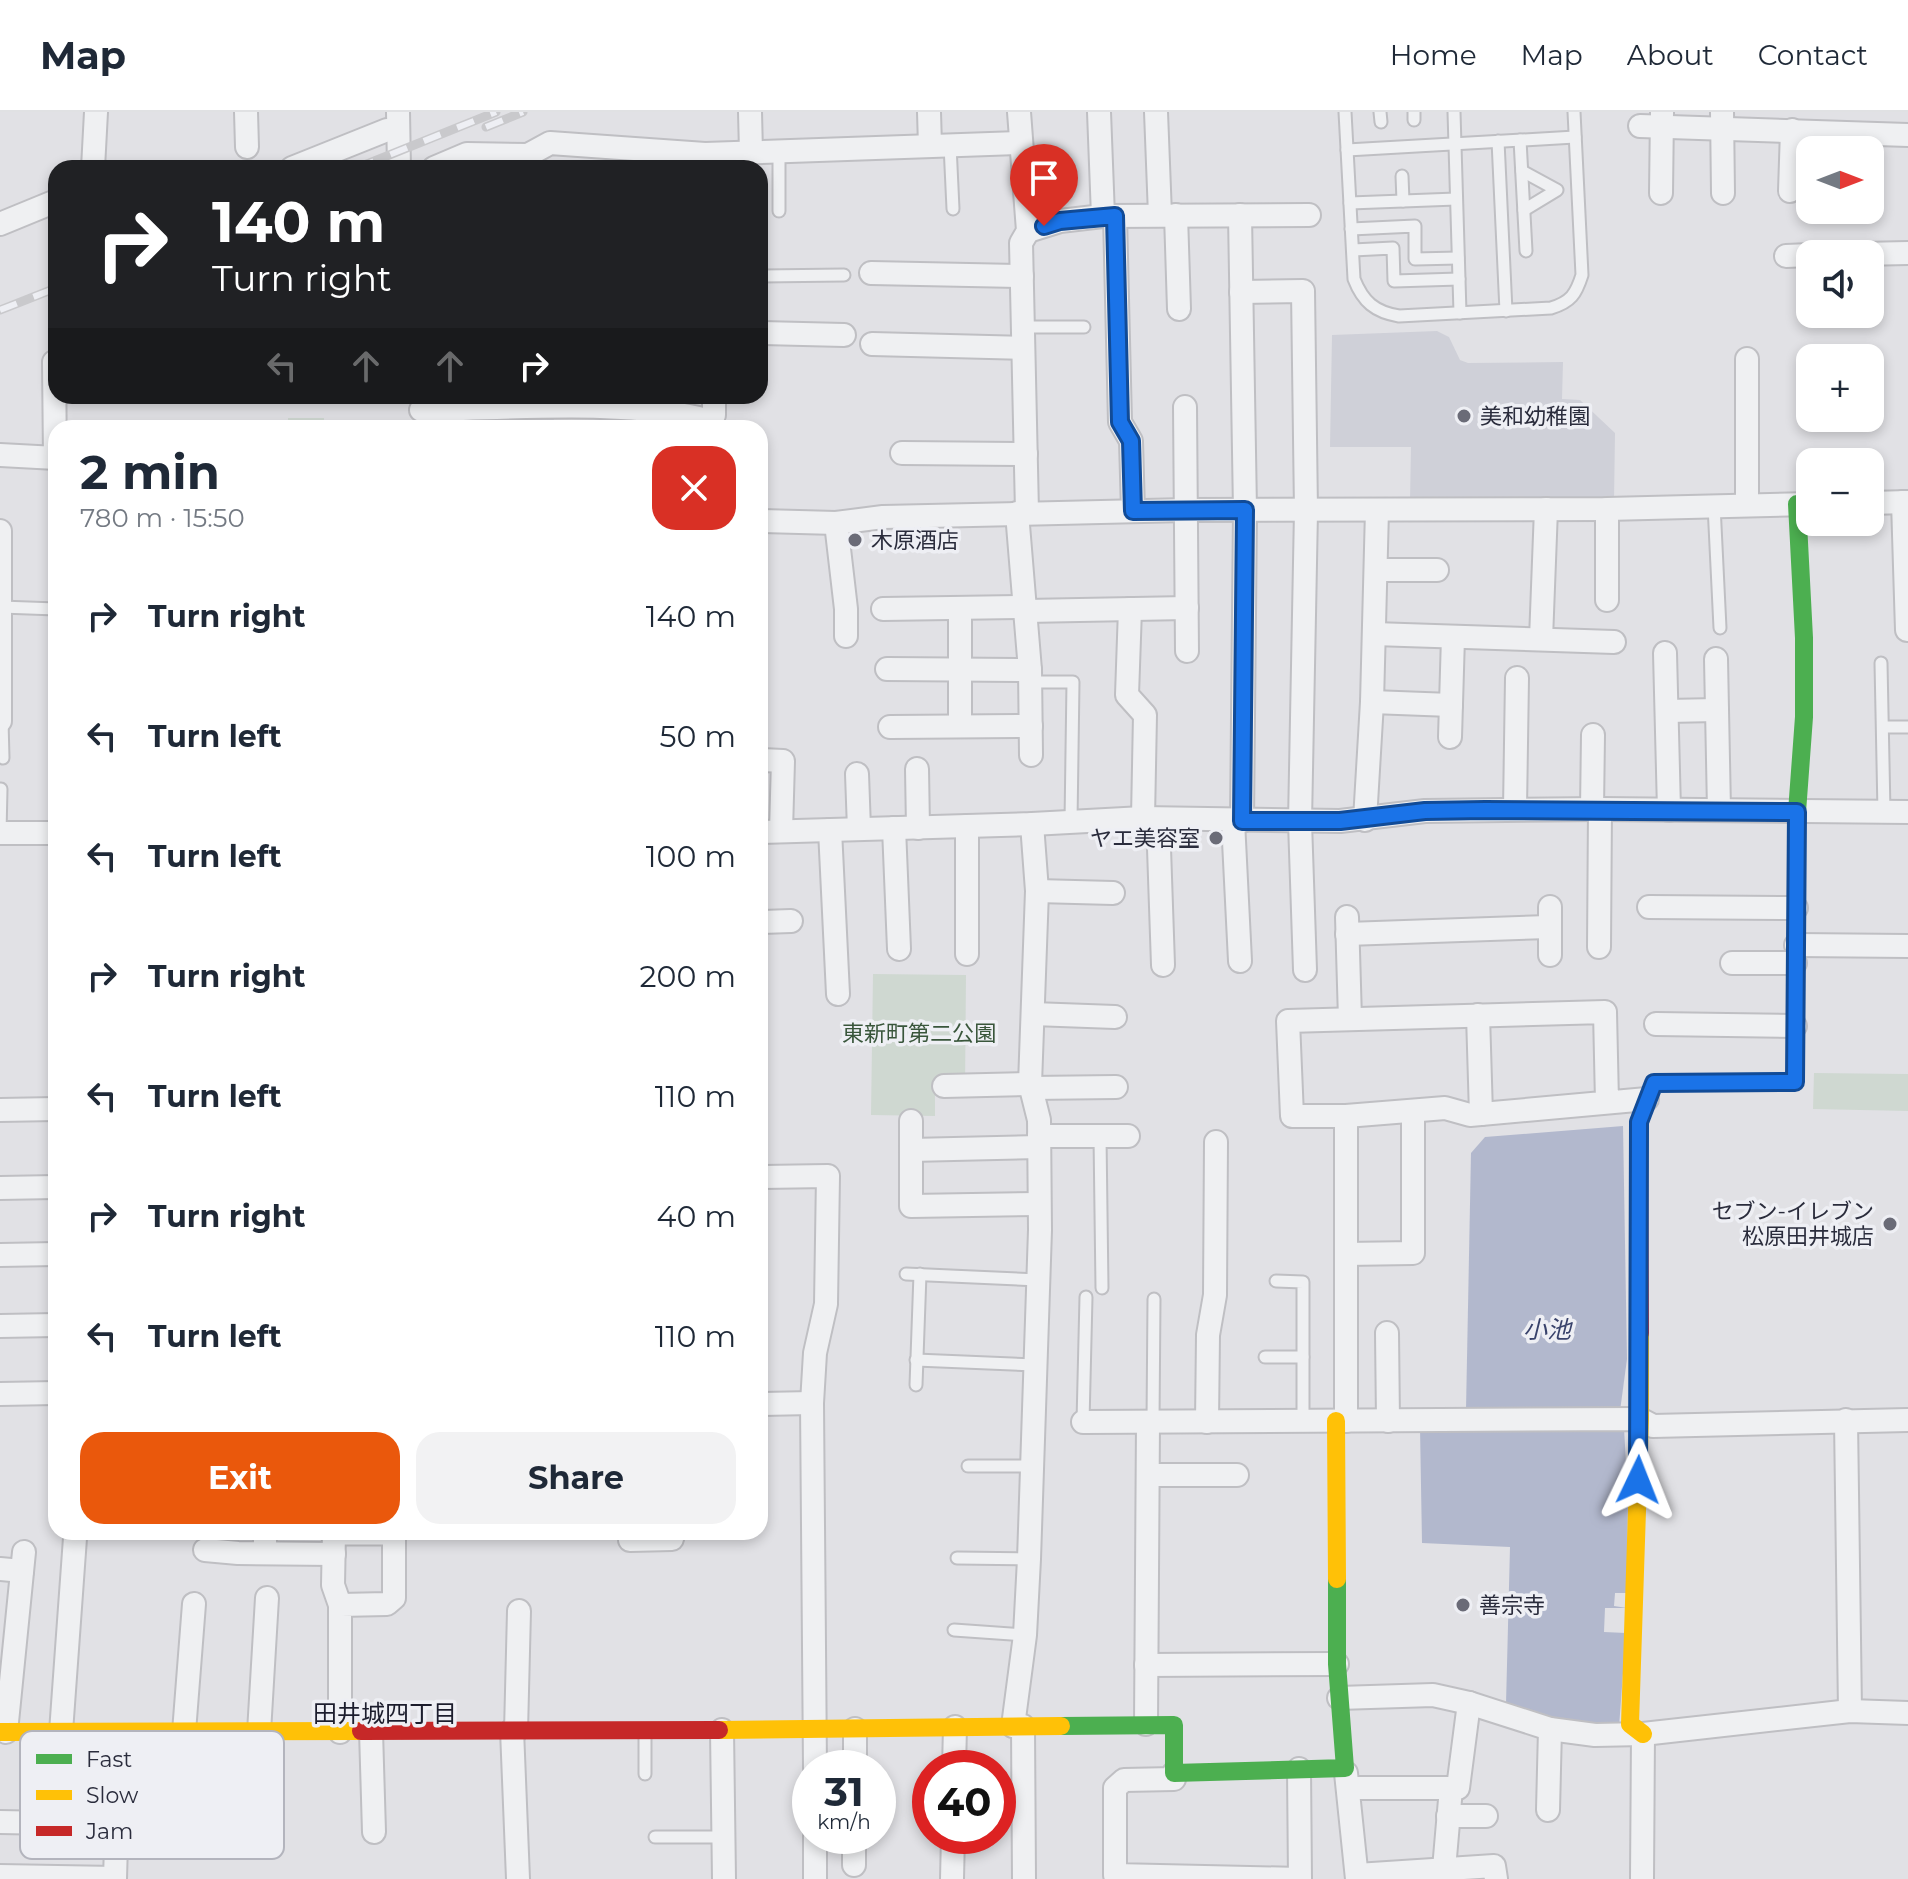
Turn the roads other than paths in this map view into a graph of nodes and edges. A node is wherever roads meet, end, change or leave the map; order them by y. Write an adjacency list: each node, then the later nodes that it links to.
1 (96, 112): 28 (street)
2 (246, 112): 24 (street)
3 (750, 112): 27 (street)
4 (929, 112): 23 (street)
5 (1019, 112): 21 (street)
6 (1099, 112): 49 (street)
7 (1156, 112): 46 (street)
8 (1345, 112): 25 (lane)
9 (1454, 112): 22 (lane)
10 (1574, 112): 17 (lane)
11 (1722, 120): 12 (street); 14 (street); 38 (street)
12 (1655, 121): 37 (street)
13 (394, 125): 29 (street); 30 (street)
14 (1792, 130): 16 (street); 36 (street)
15 (1908, 135): 18 (street)
16 (1826, 136)
17 (1575, 137): 19 (lane); 67 (lane)
18 (1884, 139)
19 (1520, 140): 20 (lane); 34 (lane)
20 (1498, 141): 22 (lane); 67 (lane)
21 (1021, 143): 23 (street); 52 (street)
22 (1454, 144): 25 (lane); 39 (lane)
23 (940, 146): 26 (street); 43 (lane)
24 (247, 147)
25 (1347, 150): 41 (lane)
26 (779, 151): 27 (street); 45 (lane)
27 (751, 152): 33 (street)
28 (93, 160)
29 (311, 160)
30 (398, 160)
31 (453, 160): 32 (street)
32 (695, 160)
33 (709, 160)
34 (1522, 171): 44 (lane); 44 (lane)
35 (1402, 176): 40 (lane)
36 (1790, 191)
37 (1661, 193)
38 (1723, 193)
39 (1456, 199): 40 (lane); 59 (lane)
40 (1403, 201): 41 (lane)
41 (1350, 203): 51 (lane)
42 (48, 204): 50 (street)
43 (953, 209)
44 (1524, 210): 54 (lane)
45 (779, 211)
46 (1168, 215): 47 (street); 49 (street); 66 (street)
47 (1240, 215): 48 (street); 65 (street)
48 (1309, 215)
49 (1109, 216): 52 (street); 92 (street)
50 (4, 222)
51 (1351, 229): 53 (lane); 59 (lane)
52 (1028, 231): 63 (street)
53 (1353, 250): 64 (lane); 68 (lane)
54 (1526, 251)
55 (1908, 253): 56 (street)
56 (1884, 254)
57 (1786, 256): 58 (street)
58 (1796, 256)
59 (1458, 258): 64 (lane)
60 (871, 273): 63 (street)
61 (844, 275): 62 (lane)
62 (768, 276)
63 (1022, 276): 72 (street)
64 (1459, 279): 68 (lane)
65 (1241, 292): 90 (street); 93 (street)
66 (1179, 309)
67 (1506, 311): 68 (lane)
68 (1460, 313)
69 (1084, 327): 72 (lane)
70 (768, 333): 71 (street)
71 (844, 335)
72 (1023, 338): 73 (street); 79 (street)
73 (872, 344)
74 (1747, 359): 84 (street)
75 (1185, 407): 89 (street)
76 (421, 411): 77 (street)
77 (700, 420)
78 (902, 453): 79 (street)
79 (1026, 454): 94 (street)
80 (0, 455): 81 (street)
81 (48, 458)
82 (1906, 502): 83 (street); 110 (street)
83 (1884, 503)
84 (1747, 504): 85 (street); 86 (street)
85 (1796, 504)
86 (1714, 505): 88 (street); 109 (lane)
87 (1546, 509): 88 (street); 91 (street); 114 (street)
88 (1607, 509): 101 (street)
89 (1186, 510): 90 (street); 92 (street); 104 (street)
90 (1245, 510): 93 (street); 151 (street)
91 (1377, 510): 93 (street); 99 (street)
92 (1133, 511): 94 (street)
93 (1306, 511): 153 (street)
94 (1022, 513): 96 (street); 107 (street)
95 (768, 521): 96 (street)
96 (836, 523): 112 (street)
97 (0, 531): 102 (street)
98 (1804, 536): 146 (street)
99 (1377, 570): 100 (street); 111 (street)
100 (1437, 570)
101 (1607, 600)
102 (1, 607): 105 (lane); 128 (street)
103 (960, 608): 106 (street); 107 (street); 121 (street)
104 (1187, 608): 108 (street); 116 (street)
105 (48, 609)
106 (883, 609)
107 (1026, 609): 108 (street); 122 (street)
108 (1130, 609): 149 (street)
109 (1720, 628)
110 (1907, 630)
111 (1374, 634): 113 (street); 124 (street)
112 (846, 636)
113 (1453, 637): 114 (street); 125 (street)
114 (1541, 639): 115 (street)
115 (1614, 642)
116 (1187, 651)
117 (1665, 653): 127 (street)
118 (1716, 659): 126 (street)
119 (1881, 663): 132 (lane)
120 (887, 669): 121 (street)
121 (961, 669): 122 (street); 129 (street)
122 (1030, 676): 130 (street); 152 (lane)
123 (1517, 678): 142 (street)
124 (1372, 702): 125 (street); 150 (street)
125 (1451, 705): 135 (street)
126 (1717, 710): 127 (street); 145 (street)
127 (1667, 711): 144 (street)
128 (1, 721): 137 (lane)
129 (960, 726): 130 (street); 131 (street)
130 (1031, 726): 136 (street)
131 (890, 727)
132 (1883, 727): 133 (lane); 147 (lane)
133 (1908, 727)
134 (1593, 735): 143 (street)
135 (1450, 737)
136 (1031, 755)
137 (3, 758)
138 (768, 760): 160 (street)
139 (917, 769): 157 (street)
140 (857, 774): 158 (street)
141 (1, 789): 161 (lane)
142 (1515, 809): 143 (street); 150 (street)
143 (1596, 809): 144 (street); 170 (street)
144 (1669, 810): 145 (street)
145 (1719, 810): 146 (street)
146 (1797, 812): 147 (street); 166 (street)
147 (1884, 812): 148 (street)
148 (1908, 812)
149 (1150, 819): 151 (street); 152 (street); 177 (street)
150 (1365, 820): 153 (street)
151 (1237, 821): 153 (street); 175 (street)
152 (1071, 822): 154 (street)
153 (1300, 822): 178 (street)
154 (1032, 824): 155 (street); 163 (street)
155 (967, 826): 157 (street); 172 (street)
156 (894, 828): 157 (street); 158 (street); 171 (street)
157 (918, 828)
158 (859, 829): 159 (street)
159 (830, 830): 160 (street); 179 (street)
160 (771, 832)
161 (0, 833): 162 (street)
162 (48, 833)
163 (1037, 891): 164 (street); 180 (street)
164 (1113, 893)
165 (1649, 907): 166 (street)
166 (1796, 908): 173 (street)
167 (791, 921): 168 (street)
168 (768, 922)
169 (1908, 946): 173 (street)
170 (1599, 947)
171 (899, 949)
172 (967, 954)
173 (1796, 954): 176 (street); 185 (street)
174 (1550, 955): 183 (street)
175 (1240, 961)
176 (1732, 963)
177 (1163, 965)
178 (1305, 970)
179 (838, 994)
180 (1033, 1014): 182 (street); 187 (street)
181 (1478, 1015): 183 (street); 190 (street); 194 (street)
182 (1115, 1017)
183 (1350, 1019): 195 (street)
184 (1656, 1024): 185 (street)
185 (1795, 1026): 189 (street)
186 (944, 1086): 187 (street)
187 (1030, 1086): 188 (street); 199 (street)
188 (1116, 1087)
189 (1647, 1099): 190 (street); 228 (street)
190 (1607, 1102): 194 (street)
191 (48, 1109): 192 (street)
192 (0, 1110)
193 (1413, 1111): 194 (street); 195 (street); 207 (street)
194 (1481, 1114)
195 (1346, 1116): 207 (street)
196 (911, 1121): 201 (street)
197 (1100, 1136): 198 (street); 199 (street); 213 (lane)
198 (1128, 1136)
199 (1039, 1142): 201 (street); 205 (street)
200 (1216, 1142): 235 (street)
201 (911, 1150): 205 (street)
202 (768, 1177): 226 (street)
203 (48, 1187): 204 (street)
204 (0, 1188)
205 (1039, 1204): 211 (street)
206 (48, 1254): 208 (street)
207 (1346, 1254): 231 (street)
208 (0, 1255)
209 (906, 1274): 210 (lane)
210 (920, 1274): 211 (lane); 221 (lane)
211 (1038, 1280): 222 (street)
212 (1276, 1281): 220 (lane)
213 (1102, 1288)
214 (1086, 1297): 233 (lane)
215 (1154, 1299): 234 (lane)
216 (48, 1325): 217 (street)
217 (0, 1326)
218 (1387, 1333): 232 (street)
219 (1265, 1357): 220 (lane)
220 (1303, 1357): 236 (lane)
221 (916, 1360): 222 (lane); 223 (lane)
222 (1035, 1365): 238 (street)
223 (916, 1385)
224 (48, 1393): 225 (street)
225 (0, 1394)
226 (812, 1403): 227 (street); 266 (street)
227 (768, 1404)
228 (1640, 1419): 229 (street); 232 (street); 278 (street)
229 (1846, 1420): 230 (street); 260 (street)
230 (1908, 1420)
231 (1341, 1421): 232 (street); 236 (street); 256 (street)
232 (1388, 1421)
233 (1083, 1422): 234 (street)
234 (1150, 1422): 235 (street); 239 (street)
235 (1207, 1422): 236 (street)
236 (1303, 1422)
237 (968, 1466): 238 (lane)
238 (1032, 1466): 248 (street)
239 (1148, 1475): 240 (street); 257 (street)
240 (1237, 1475)
241 (75, 1540): 271 (street)
242 (354, 1540): 244 (lane)
243 (394, 1540): 252 (street)
244 (334, 1542): 245 (street); 252 (street)
245 (265, 1543): 246 (street)
246 (205, 1550)
247 (957, 1558): 248 (lane)
248 (1029, 1559): 255 (street)
249 (15, 1564): 275 (street)
250 (267, 1598): 273 (street)
251 (194, 1604): 272 (street)
252 (340, 1605): 277 (street)
253 (519, 1611): 269 (street)
254 (954, 1630): 255 (lane)
255 (1025, 1635): 263 (street)
256 (1337, 1664): 257 (street); 258 (street)
257 (1146, 1665): 262 (street)
258 (1339, 1698): 259 (street); 285 (street)
259 (1469, 1703): 268 (street); 286 (street)
260 (1850, 1711): 261 (street); 278 (street)
261 (1908, 1713)
262 (1146, 1724): 263 (street); 283 (street)
263 (1018, 1726): 264 (street); 308 (street)
264 (955, 1727): 267 (street); 281 (street)
265 (645, 1729): 269 (street); 270 (street); 284 (lane)
266 (815, 1729): 267 (street); 270 (street); 279 (street)
267 (855, 1729): 280 (street)
268 (1550, 1729): 278 (street); 287 (street)
269 (514, 1730): 274 (street); 304 (street)
270 (722, 1730): 294 (street)
271 (61, 1731)
272 (184, 1731)
273 (259, 1731)
274 (371, 1731): 277 (street); 292 (street)
275 (3, 1732)
276 (284, 1732): 277 (street)
277 (340, 1732)
278 (1643, 1734): 311 (street)
279 (815, 1750)
280 (855, 1750)
281 (954, 1750)
282 (1299, 1769): 283 (street); 285 (street); 309 (street)
283 (1174, 1773): 303 (street)
284 (645, 1774)
285 (1347, 1778): 286 (street); 301 (street)
286 (1451, 1788): 288 (street)
287 (1548, 1810)
288 (1448, 1816): 289 (street); 299 (street)
289 (1486, 1816)
290 (0, 1822): 291 (street)
291 (20, 1822)
292 (374, 1832)
293 (655, 1837): 294 (lane)
294 (723, 1837): 305 (street)
295 (815, 1854): 306 (street)
296 (854, 1854): 298 (street)
297 (953, 1854): 307 (street)
298 (854, 1865)
299 (1444, 1869): 301 (street); 310 (street)
300 (0, 1876): 302 (street)
301 (1357, 1877)
302 (115, 1878)
303 (1165, 1878): 309 (street)
304 (518, 1879)
305 (724, 1879)
306 (815, 1879)
307 (952, 1879)
308 (1024, 1879)
309 (1300, 1879)
310 (1496, 1879)
311 (1642, 1879)

